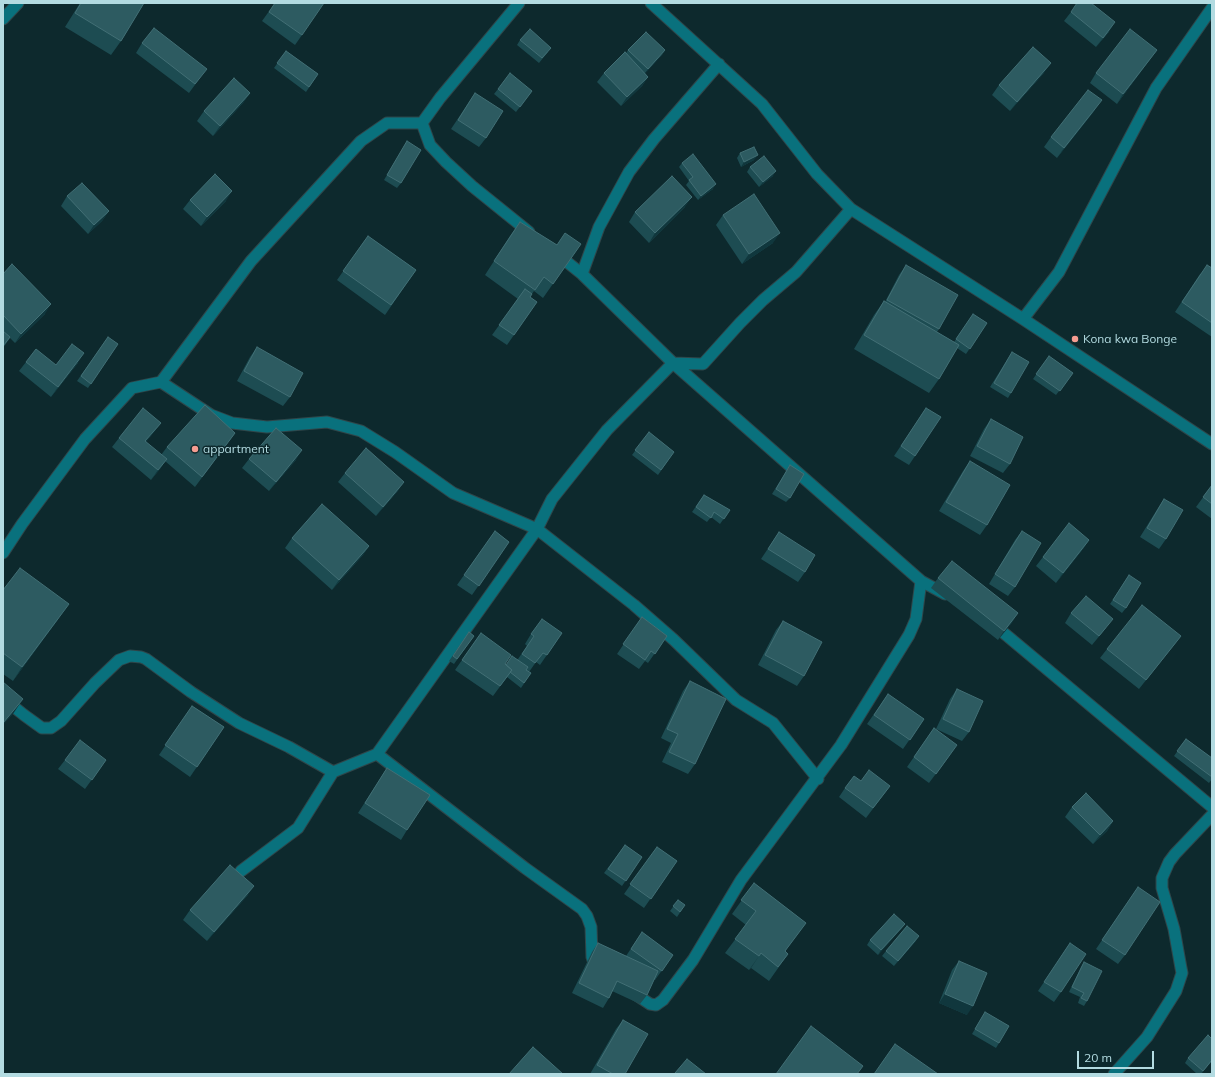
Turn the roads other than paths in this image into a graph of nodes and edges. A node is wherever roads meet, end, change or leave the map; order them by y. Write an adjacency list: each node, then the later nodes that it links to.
1 (18, 3): 5 (street)
2 (519, 3): 7 (street)
3 (651, 3): 6 (street)
4 (1212, 8): 10 (street)
5 (3, 19)
6 (719, 64): 8 (street); 9 (street)
7 (422, 123): 9 (street); 12 (street)
8 (851, 210): 10 (street); 11 (street)
9 (582, 274): 11 (street)
10 (1023, 319): 13 (street)
11 (674, 363): 14 (street); 16 (street)
12 (161, 382): 14 (street); 15 (street)
13 (1212, 444)
14 (537, 529): 20 (street); 22 (street)
15 (3, 553)
16 (921, 581): 17 (street); 22 (street)
17 (952, 598)
18 (982, 616): 23 (street)
19 (3, 698): 21 (street)
20 (377, 754): 21 (street); 26 (street)
21 (333, 772): 25 (street)
22 (818, 779): 27 (street)
23 (1212, 808)
24 (1212, 815): 28 (street)
25 (241, 871)
26 (603, 973)
27 (620, 985)
28 (1114, 1074)

